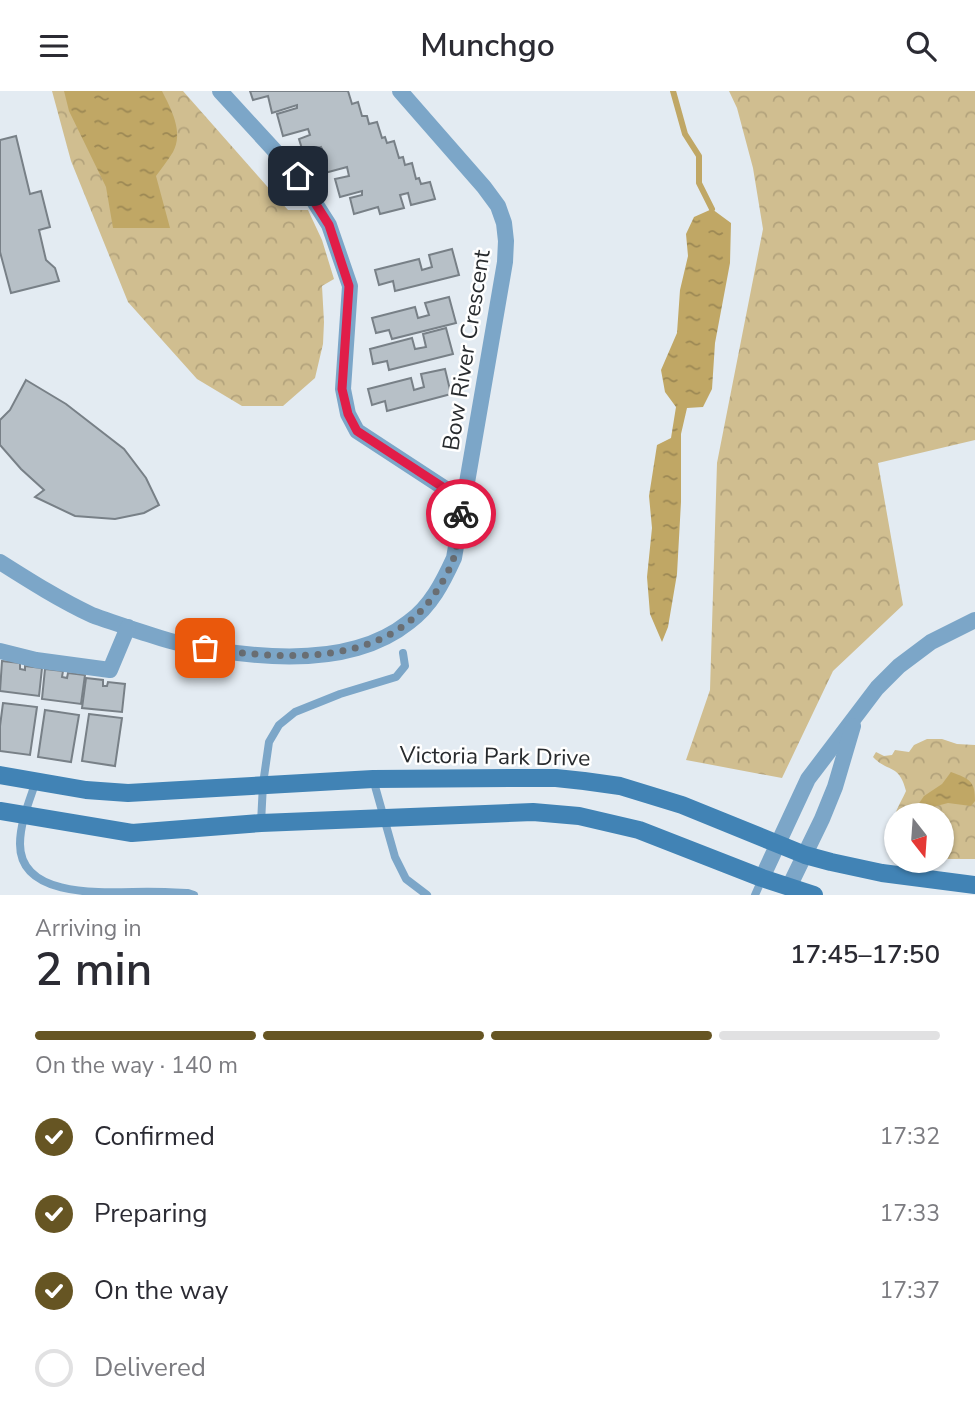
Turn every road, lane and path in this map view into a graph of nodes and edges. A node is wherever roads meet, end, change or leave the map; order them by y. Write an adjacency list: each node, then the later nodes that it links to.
1 (220, 91): 3 (street)
2 (400, 91): 3 (street, Bow River Crescent)
3 (464, 501): 6 (street, Bow River Crescent)
4 (0, 562): 6 (street, Bow River Crescent)
5 (975, 620): 9 (street)
6 (128, 627): 7 (street)
7 (0, 651)
8 (402, 653): 13 (lane)
9 (855, 716): 18 (street); 19 (street)
10 (0, 775): 12 (street, Victoria Park Drive)
11 (373, 779): 13 (street, Victoria Park Drive); 16 (lane); 18 (street, Victoria Park Drive)
12 (36, 781): 13 (street, Victoria Park Drive); 15 (lane)
13 (263, 784): 17 (lane)
14 (0, 811): 15 (street)
15 (24, 815): 17 (street); 23 (lane)
16 (383, 818): 17 (street); 20 (street); 24 (lane)
17 (261, 823)
18 (778, 844): 19 (street, Victoria Park Drive); 20 (street)
19 (805, 855): 21 (street, Victoria Park Drive); 22 (street)
20 (762, 878): 22 (street); 25 (lane)
21 (972, 884)
22 (787, 891): 26 (street)
23 (194, 895)
24 (427, 895)
25 (755, 895)
26 (814, 895)

